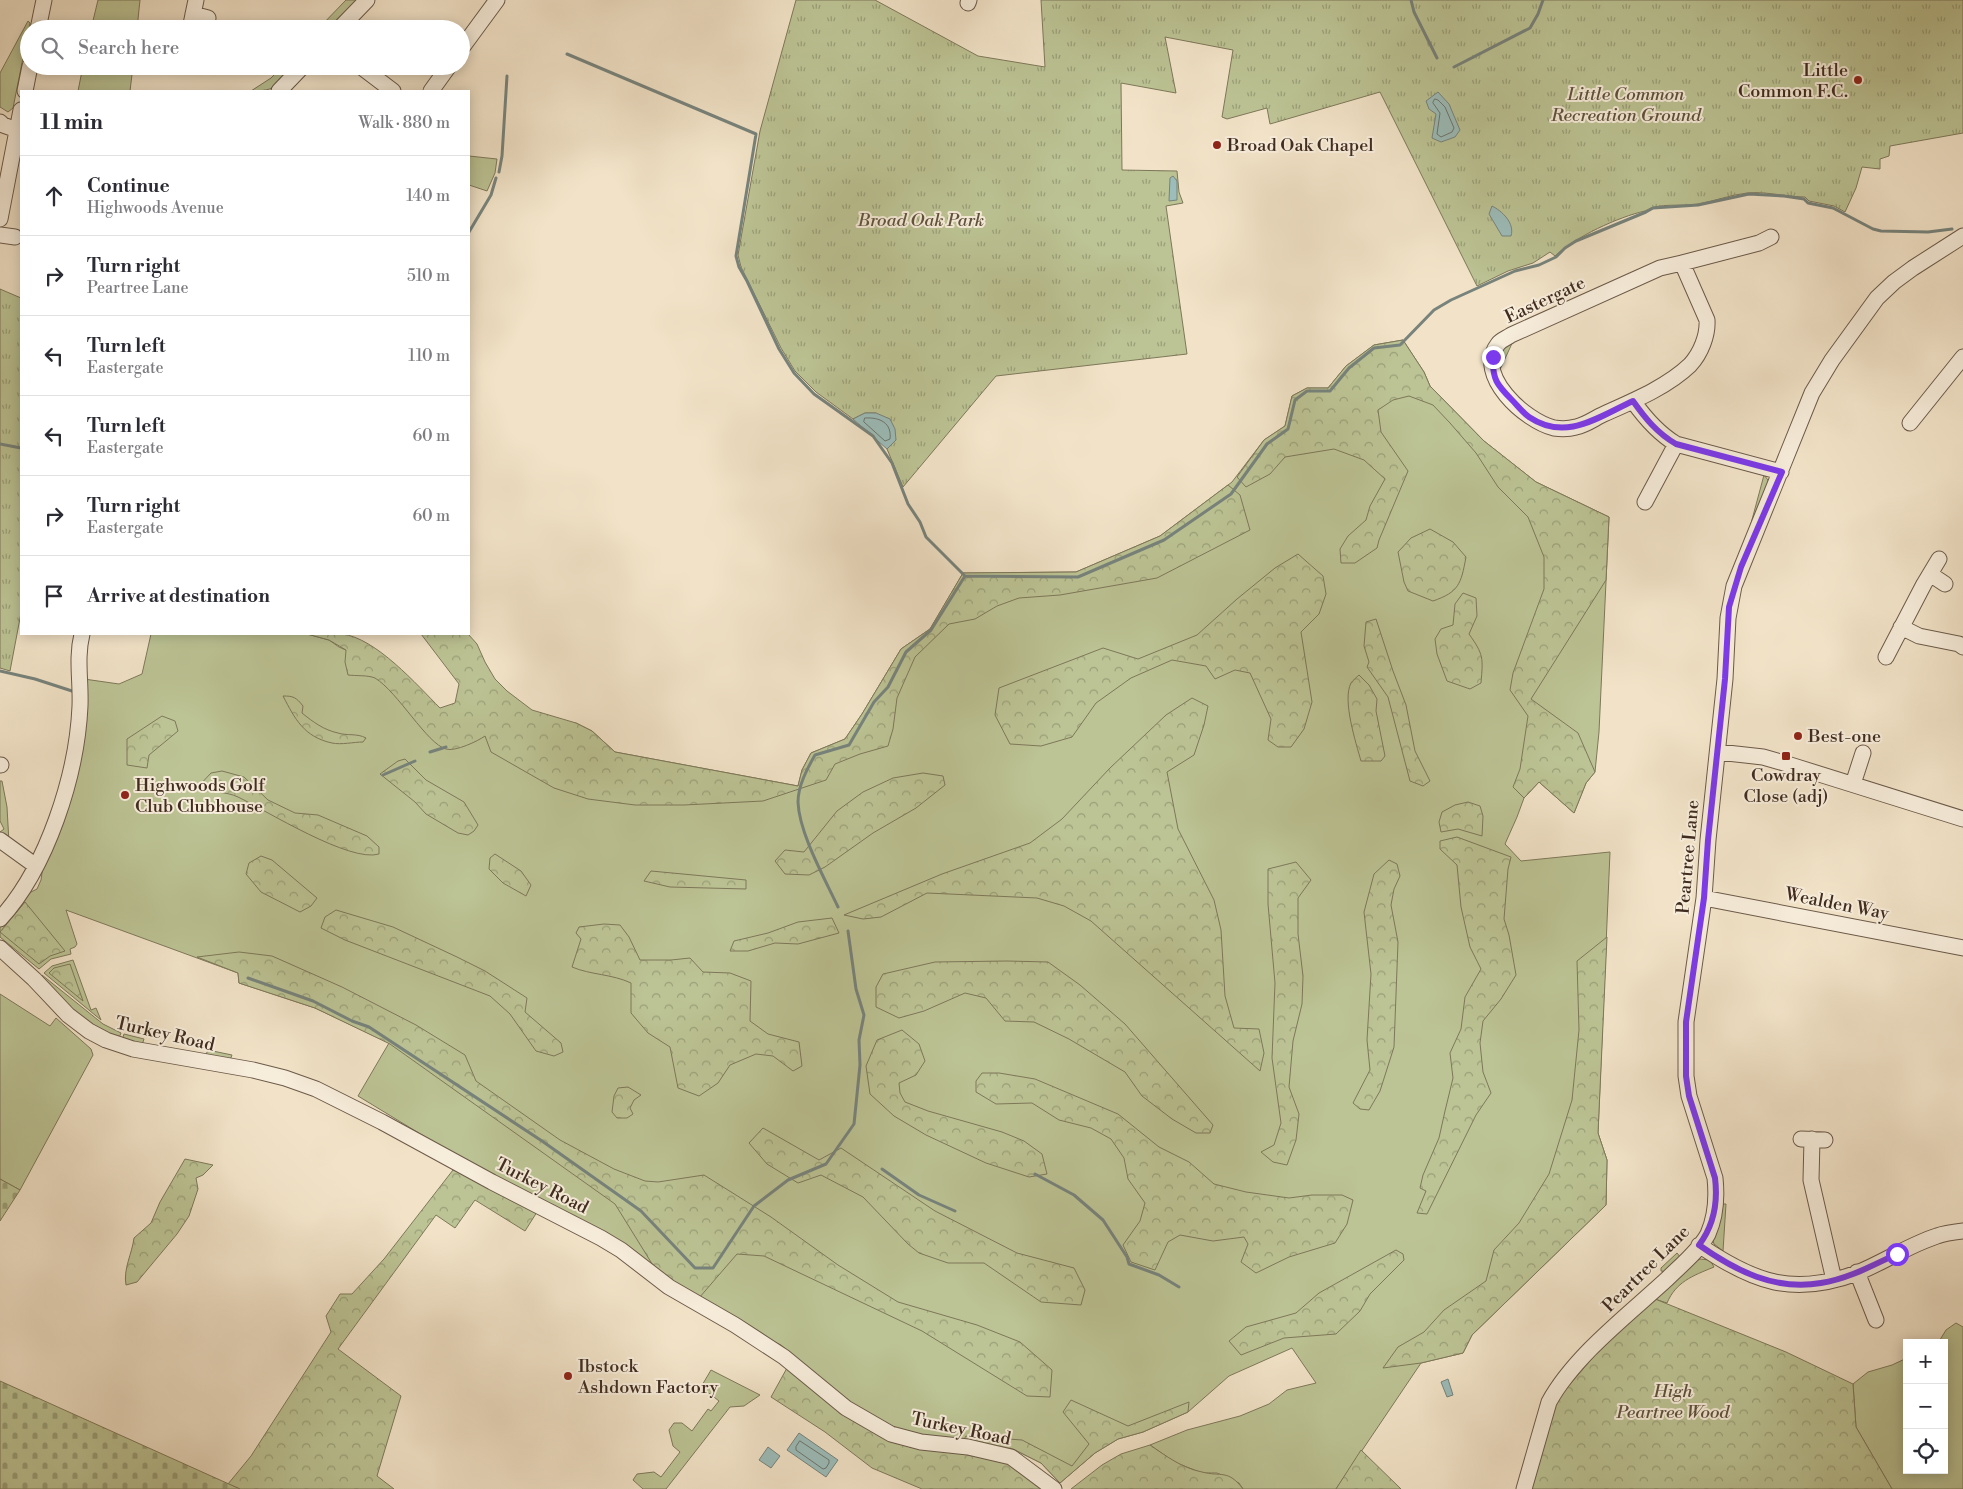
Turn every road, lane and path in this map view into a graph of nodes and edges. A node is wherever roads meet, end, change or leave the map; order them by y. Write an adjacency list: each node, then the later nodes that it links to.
1 (44, 0): 4 (street)
2 (367, 0): 5 (street)
3 (497, 0): 6 (street)
4 (40, 20)
5 (348, 20)
6 (470, 37)
7 (28, 75): 11 (street)
8 (294, 75): 12 (street)
9 (372, 75): 13 (street)
10 (443, 75): 14 (street)
11 (25, 90)
12 (280, 90)
13 (393, 90)
14 (432, 90)
15 (20, 115): 17 (street)
16 (0, 122): 17 (street)
17 (17, 130): 18 (street)
18 (0, 219)
19 (0, 235): 20 (street)
20 (15, 238)
21 (1961, 243): 28 (street, Peartree Lane)
22 (1765, 245): 23 (street, Eastergate)
23 (1682, 263): 25 (street, Eastergate); 25 (street, Eastergate)
24 (1963, 358): 26 (street)
25 (1633, 401): 27 (street)
26 (1910, 423)
27 (1676, 444): 28 (street); 29 (street)
28 (1782, 472): 38 (street, Peartree Lane)
29 (1643, 505)
30 (1939, 560): 31 (street)
31 (1930, 574): 32 (street); 33 (street)
32 (1945, 584)
33 (1901, 627): 35 (street); 36 (street)
34 (82, 635): 42 (street)
35 (1963, 646)
36 (1886, 657)
37 (1865, 748): 39 (street)
38 (1718, 752): 39 (street); 43 (street, Peartree Lane)
39 (1853, 784): 40 (street)
40 (1963, 818)
41 (0, 840): 42 (street)
42 (36, 866): 44 (street)
43 (1704, 898): 46 (street, Wealden Way); 49 (street, Peartree Lane)
44 (0, 919)
45 (0, 948): 53 (street, Turkey Road)
46 (1963, 948)
47 (1813, 1139): 51 (street)
48 (1963, 1231): 50 (street)
49 (1699, 1245): 51 (street); 54 (street, Peartree Lane)
50 (1857, 1272): 51 (street); 52 (street)
51 (1834, 1280)
52 (1876, 1320)
53 (1054, 1489)
54 (1524, 1489)

